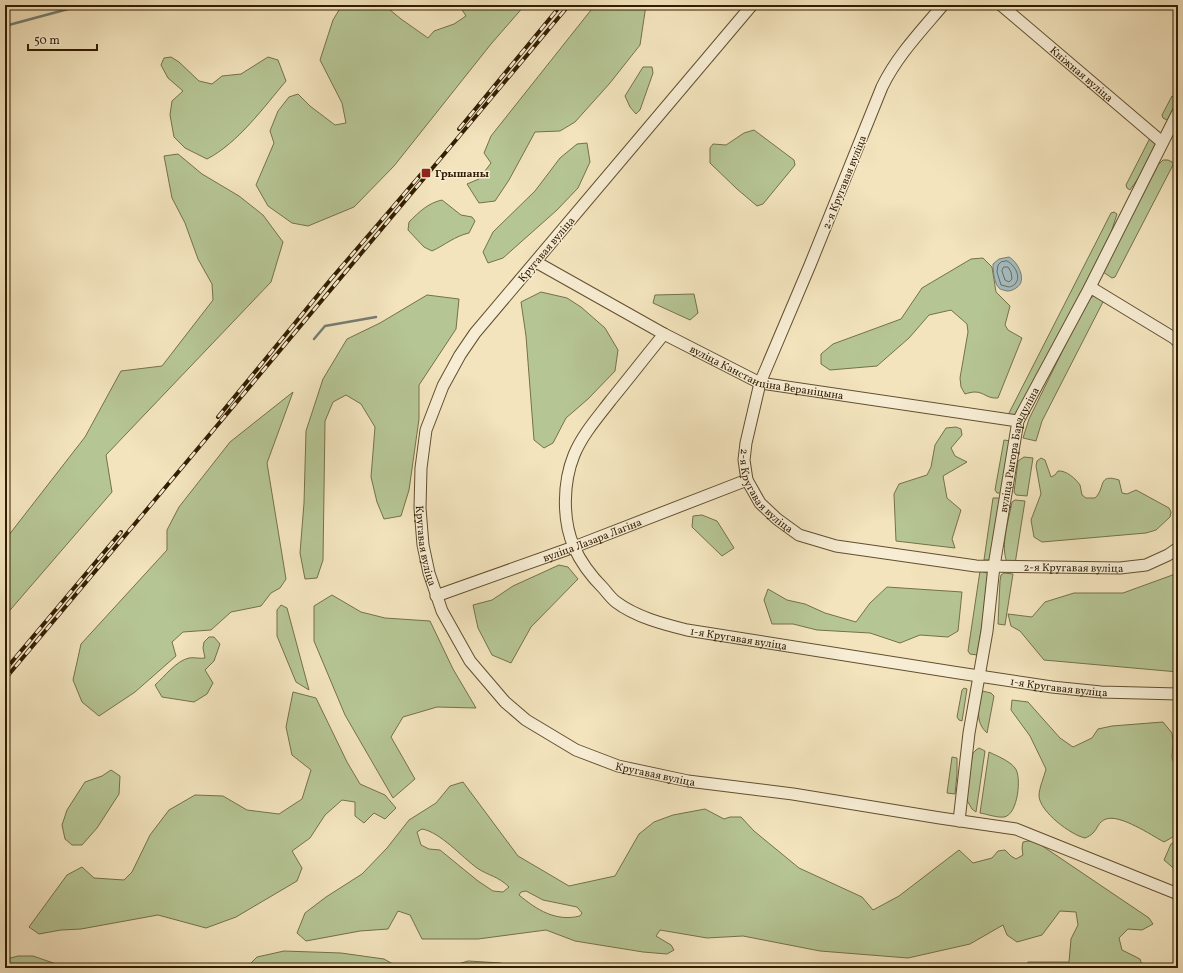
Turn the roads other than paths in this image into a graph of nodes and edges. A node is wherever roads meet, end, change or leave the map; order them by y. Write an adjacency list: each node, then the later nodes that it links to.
1 (752, 5): 6 (street, Кругавая вуліца)
2 (943, 5): 10 (street, 2-я Кругавая вуліца)
3 (1002, 5): 5 (street, Кніжная вуліца)
4 (1178, 112): 5 (street, вуліца Рыгора Барадуліна)
5 (1162, 142): 7 (street, вуліца Рыгора Барадуліна)
6 (536, 262): 8 (street, вуліца Канстанціна Вераніцына); 16 (street, Кругавая вуліца)
7 (1090, 287): 9 (street); 11 (street, вуліца Рыгора Барадуліна)
8 (664, 334): 10 (street, вуліца Канстанціна Вераніцына); 13 (street, 1-я Кругавая вуліца)
9 (1178, 342)
10 (760, 383): 11 (street, вуліца Канстанціна Вераніцына); 12 (street, 2-я Кругавая вуліца)
11 (1018, 421): 15 (street, вуліца Рыгора Барадуліна)
12 (747, 480): 13 (street, вуліца Лазара Лагіна); 15 (street, 2-я Кругавая вуліца)
13 (574, 547): 16 (street, вуліца Лазара Лагіна); 17 (street, 1-я Кругавая вуліца)
14 (1178, 548): 15 (street, 2-я Кругавая вуліца)
15 (994, 566): 17 (street, вуліца Рыгора Барадуліна)
16 (436, 596): 19 (street, Кругавая вуліца)
17 (979, 676): 18 (street, 1-я Кругавая вуліца); 19 (street, вуліца Рыгора Барадуліна)
18 (1178, 694)
19 (959, 821): 20 (street, Кругавая вуліца)
20 (1178, 894)

